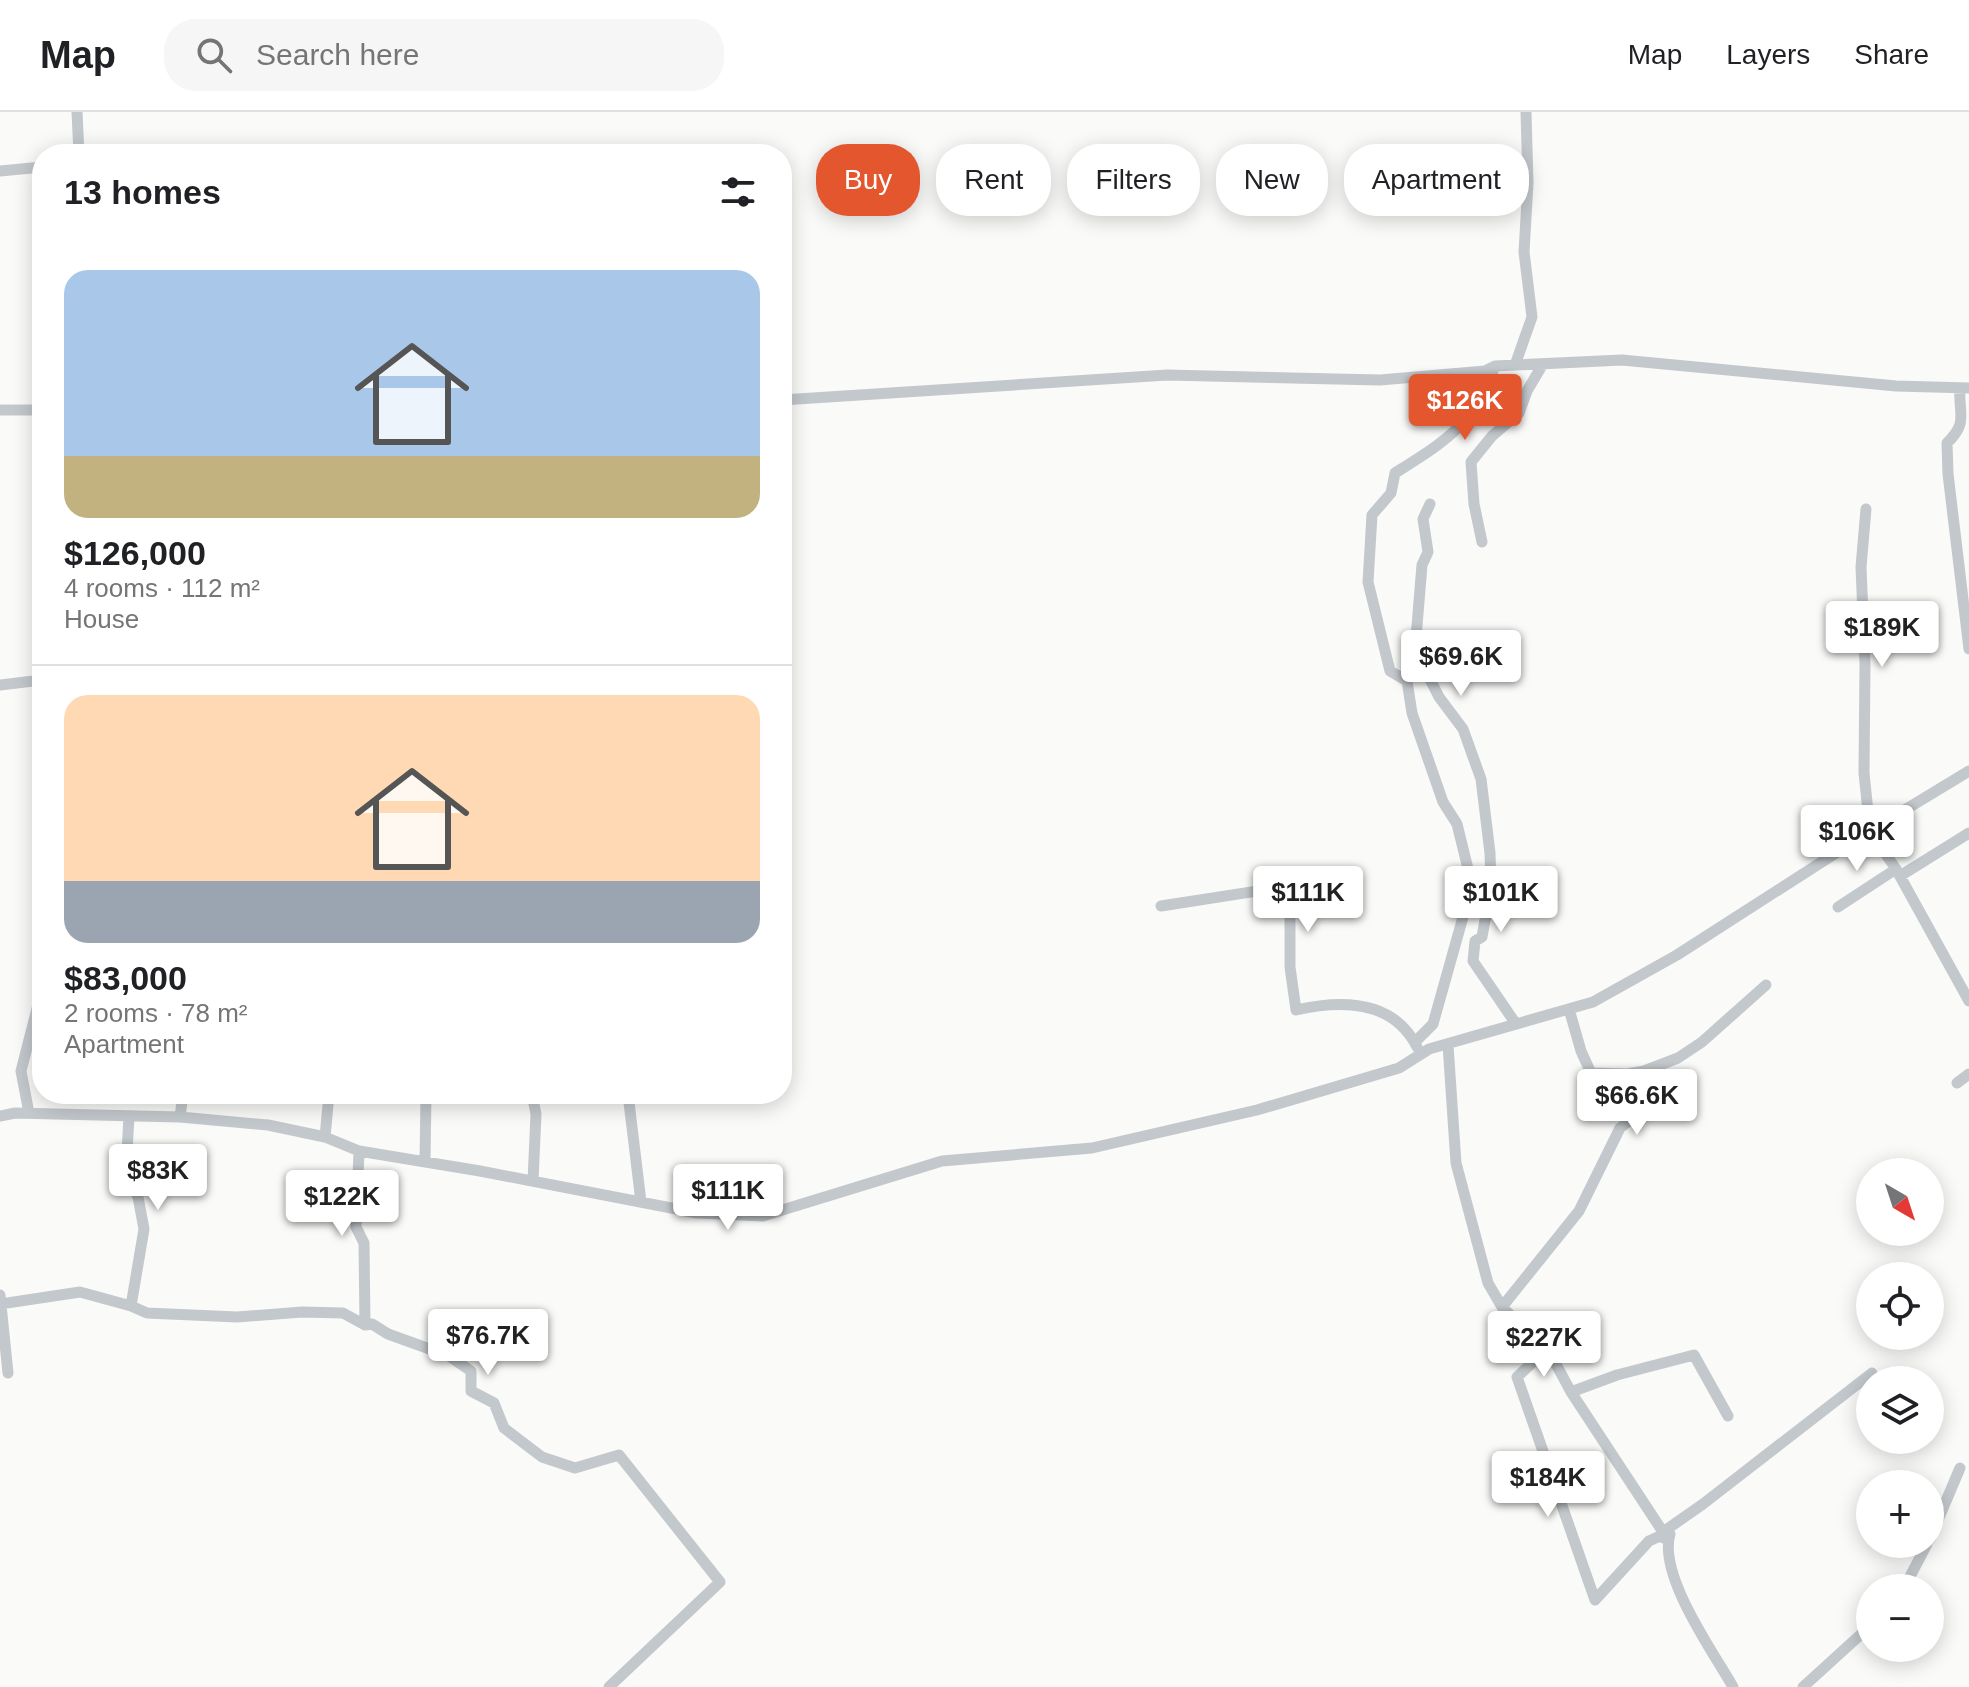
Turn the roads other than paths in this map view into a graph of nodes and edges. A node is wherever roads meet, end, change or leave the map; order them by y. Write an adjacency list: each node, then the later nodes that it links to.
1 (77, 112): 3 (street)
2 (1526, 112): 7 (street)
3 (79, 144)
4 (32, 168): 5 (street)
5 (0, 171)
6 (1543, 364): 7 (street); 9 (street); 15 (street)
7 (1515, 365): 8 (street)
8 (1495, 366): 10 (street); 23 (street)
9 (1965, 388): 16 (street)
10 (792, 399)
11 (0, 410): 12 (street)
12 (32, 410)
13 (1430, 504): 24 (street)
14 (1866, 509): 20 (street)
15 (1482, 542)
16 (1969, 649)
17 (32, 681): 18 (street)
18 (0, 685)
19 (1969, 771): 20 (street)
20 (1870, 831): 22 (street); 29 (street)
21 (1969, 833): 22 (street)
22 (1898, 872): 26 (street); 28 (street)
23 (1472, 885): 24 (street); 32 (street)
24 (1491, 886): 30 (street)
25 (1161, 906): 32 (street)
26 (1838, 907)
27 (1766, 985): 35 (street)
28 (1969, 1001)
29 (1569, 1009): 30 (street); 35 (street)
30 (1516, 1024): 33 (street)
31 (32, 1028): 43 (street)
32 (1415, 1042): 34 (street)
33 (1448, 1045): 34 (street); 54 (street)
34 (1424, 1052): 51 (street)
35 (1644, 1071): 54 (street)
36 (1969, 1074): 37 (street)
37 (1957, 1083)
38 (182, 1104): 46 (street)
39 (328, 1104): 47 (street)
40 (426, 1104): 49 (street)
41 (534, 1104): 50 (street)
42 (629, 1104): 51 (street)
43 (29, 1113): 44 (street); 45 (street)
44 (0, 1116)
45 (129, 1116): 46 (street); 53 (street)
46 (180, 1117): 47 (street)
47 (325, 1137): 48 (street)
48 (359, 1151): 49 (street); 55 (street)
49 (425, 1162): 50 (street)
50 (533, 1181): 51 (street)
51 (641, 1202)
52 (1, 1301): 53 (street); 57 (street)
53 (131, 1306): 55 (street)
54 (1502, 1307): 56 (street)
55 (365, 1325): 65 (street)
56 (1547, 1349): 59 (street); 63 (street)
57 (8, 1373)
58 (1856, 1385): 63 (street)
59 (1571, 1392): 60 (street); 63 (street)
60 (1728, 1416)
61 (1960, 1468): 62 (street)
62 (1944, 1506)
63 (1666, 1536): 66 (street)
64 (1856, 1639): 67 (street)
65 (609, 1687)
66 (1733, 1687)
67 (1803, 1687)

